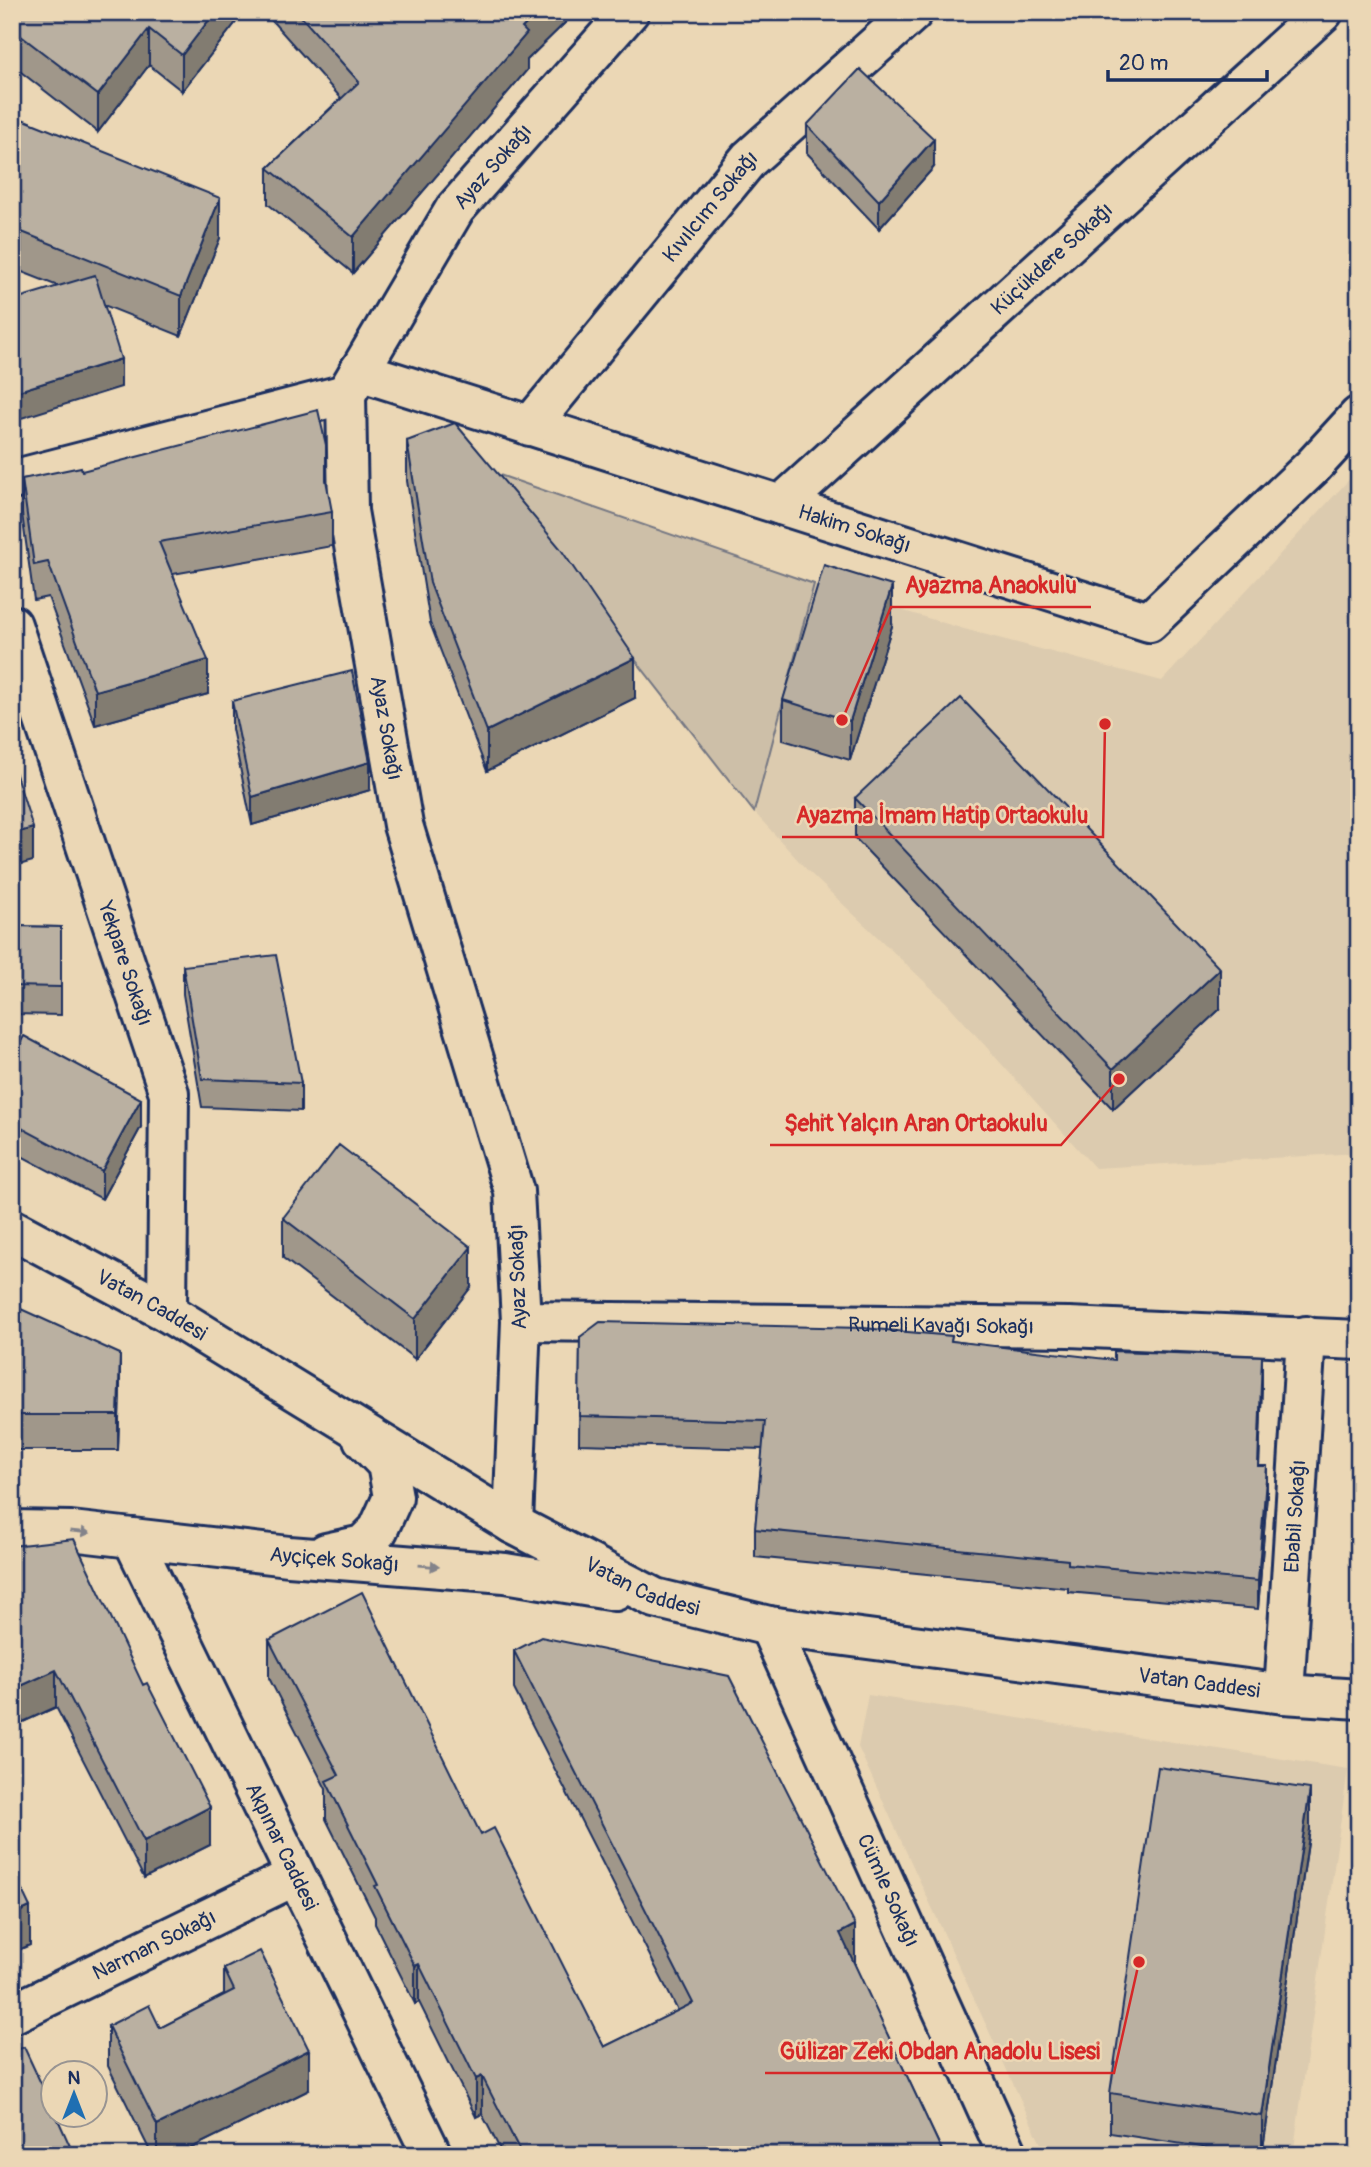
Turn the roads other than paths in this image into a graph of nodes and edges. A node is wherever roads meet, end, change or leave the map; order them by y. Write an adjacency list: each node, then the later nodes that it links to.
1 (629, 12): 4 (street, Ayaz Sokağı)
2 (913, 12): 6 (street, Kıvılcım Sokağı)
3 (1323, 12): 8 (street, Küçükdere Sokağı)
4 (352, 382): 6 (street, Hakim Sokağı); 7 (street); 12 (street, Ayaz Sokağı)
5 (1359, 416): 8 (street, Hakim Sokağı)
6 (530, 426): 8 (street, Hakim Sokağı)
7 (12, 480)
8 (781, 505)
9 (12, 625): 11 (street, Yekpare Sokağı)
10 (12, 1229): 11 (street, Vatan Caddesi)
11 (167, 1312): 15 (street, Vatan Caddesi)
12 (521, 1321): 13 (street, Rumeli Kavağı Sokağı); 16 (street, Ayaz Sokağı)
13 (1306, 1336): 14 (street, Rumeli Kavağı Sokağı); 22 (street, Ebabil Sokağı)
14 (1359, 1340)
15 (344, 1421): 16 (street, Vatan Caddesi); 19 (street)
16 (513, 1524): 20 (street, Vatan Caddesi)
17 (12, 1530): 18 (street, Ayçiçek Sokağı, one-way to 18)
18 (132, 1538): 19 (street, Ayçiçek Sokağı); 24 (street, Akpınar Caddesi)
19 (289, 1556): 20 (street, Ayçiçek Sokağı, one-way to 20)
20 (655, 1598): 21 (street, Vatan Caddesi)
21 (769, 1626): 22 (street, Vatan Caddesi); 27 (street, Cümle Sokağı)
22 (1283, 1694): 23 (street, Vatan Caddesi)
23 (1359, 1699)
24 (295, 1876): 25 (street, Narman Sokağı); 26 (street, Akpınar Caddesi)
25 (12, 2014)
26 (432, 2155)
27 (1008, 2155)

